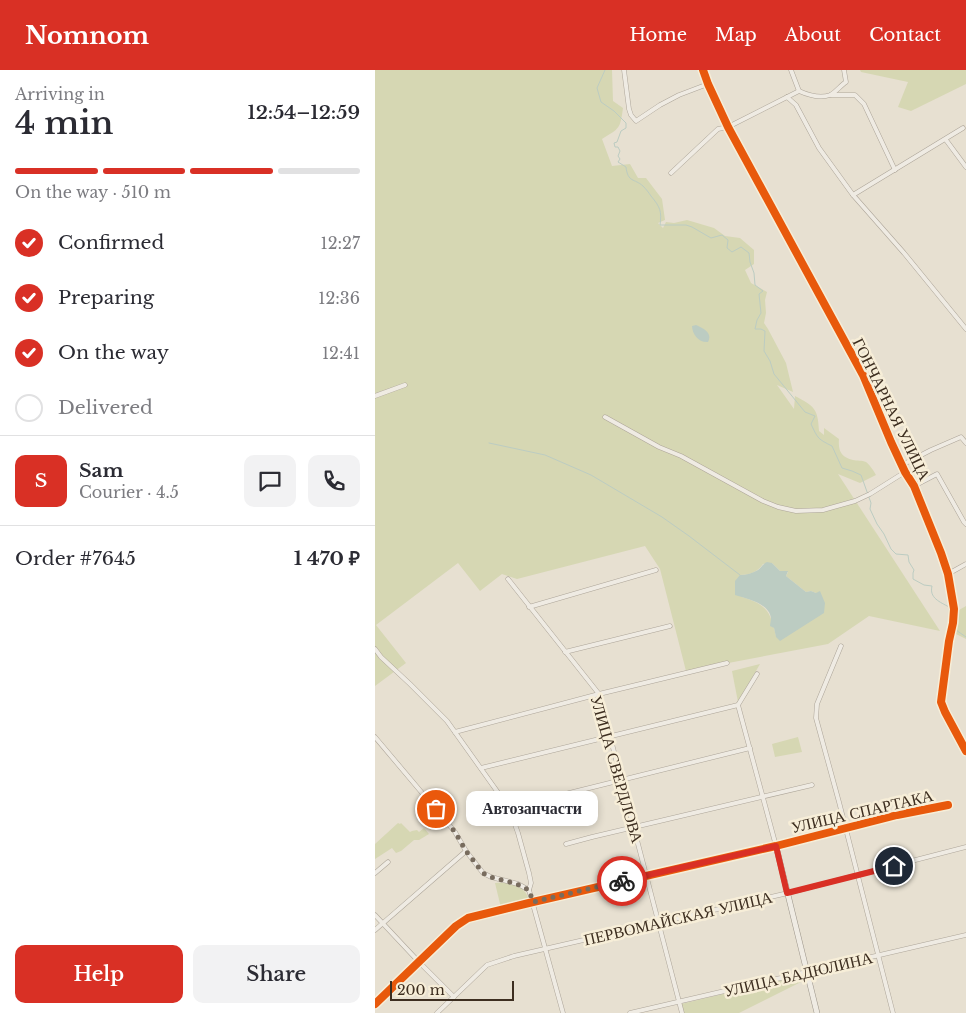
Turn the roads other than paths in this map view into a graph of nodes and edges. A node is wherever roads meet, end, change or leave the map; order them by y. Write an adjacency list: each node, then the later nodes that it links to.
1 (624, 70): 5 (street)
2 (703, 70): 5 (street, ГОНЧАРНАЯ УЛИЦА)
3 (791, 70): 6 (street)
4 (844, 70): 7 (street)
5 (708, 84): 9 (street, ГОНЧАРНАЯ УЛИЦА)
6 (799, 91): 7 (street); 8 (street)
7 (831, 94): 13 (street)
8 (787, 97): 9 (street); 15 (street)
9 (728, 127): 14 (street); 21 (street, ГОНЧАРНАЯ УЛИЦА)
10 (963, 128): 11 (street)
11 (946, 140): 12 (street); 13 (street)
12 (966, 167)
13 (895, 170): 15 (street)
14 (671, 173)
15 (851, 193): 16 (street)
16 (966, 329)
17 (405, 385): 18 (street)
18 (375, 396)
19 (605, 418): 22 (street)
20 (966, 443): 21 (street)
21 (902, 465): 22 (street, ГОНЧАРНАЯ УЛИЦА)
22 (905, 472): 23 (street, ГОНЧАРНАЯ УЛИЦА)
23 (914, 486): 24 (street); 27 (street, ГОНЧАРНАЯ УЛИЦА)
24 (966, 524)
25 (966, 564): 27 (street)
26 (656, 570): 29 (street)
27 (948, 574): 44 (street, ГОНЧАРНАЯ УЛИЦА)
28 (508, 579): 29 (street, УЛИЦА СВЕРДЛОВА)
29 (529, 607): 33 (street, УЛИЦА СВЕРДЛОВА)
30 (670, 626): 33 (street)
31 (841, 646): 52 (street)
32 (375, 649): 35 (street)
33 (565, 652): 38 (street, УЛИЦА СВЕРДЛОВА)
34 (375, 657): 35 (street)
35 (381, 657): 40 (street)
36 (727, 663): 38 (street)
37 (757, 674): 39 (street)
38 (599, 694): 40 (street); 42 (street, УЛИЦА СВЕРДЛОВА)
39 (738, 705): 42 (street); 43 (street)
40 (455, 732): 45 (street)
41 (375, 737): 56 (street)
42 (610, 737): 45 (street); 46 (street, УЛИЦА СВЕРДЛОВА)
43 (749, 748): 46 (street); 48 (street)
44 (966, 751)
45 (481, 768): 50 (street)
46 (621, 780): 50 (street); 51 (street, УЛИЦА СВЕРДЛОВА)
47 (812, 785): 48 (street)
48 (763, 797): 51 (street); 54 (street)
49 (948, 805): 52 (street, УЛИЦА СПАРТАКА)
50 (509, 808): 61 (street)
51 (634, 827): 53 (street); 60 (street, УЛИЦА СВЕРДЛОВА)
52 (846, 828): 54 (street, УЛИЦА СПАРТАКА); 59 (street)
53 (566, 844)
54 (776, 846): 60 (street, УЛИЦА СПАРТАКА); 62 (street)
55 (966, 847): 59 (street, ПЕРВОМАЙСКАЯ УЛИЦА)
56 (466, 851): 61 (street); 66 (street)
57 (388, 862): 58 (street)
58 (375, 873)
59 (858, 875): 62 (street, ПЕРВОМАЙСКАЯ УЛИЦА); 70 (street)
60 (646, 876): 63 (street, УЛИЦА СПАРТАКА); 65 (street, УЛИЦА СВЕРДЛОВА)
61 (529, 890): 63 (street)
62 (787, 893): 65 (street, ПЕРВОМАЙСКАЯ УЛИЦА); 72 (street)
63 (533, 902): 69 (street); 71 (street, УЛИЦА СПАРТАКА)
64 (375, 915): 66 (street)
65 (658, 923): 69 (street, ПЕРВОМАЙСКАЯ УЛИЦА); 74 (street, УЛИЦА СВЕРДЛОВА)
66 (383, 924): 67 (street); 71 (street)
67 (375, 930)
68 (966, 935): 70 (street, УЛИЦА БАДЮЛИНА)
69 (545, 948): 73 (street, ПЕРВОМАЙСКАЯ УЛИЦА); 77 (street)
70 (879, 955): 72 (street, УЛИЦА БАДЮЛИНА); 81 (street)
71 (419, 962): 73 (street); 75 (street, УЛИЦА СПАРТАКА)
72 (806, 972): 74 (street, УЛИЦА БАДЮЛИНА); 80 (street)
73 (454, 997): 76 (street, ПЕРВОМАЙСКАЯ УЛИЦА)
74 (679, 1002): 78 (street, УЛИЦА БАДЮЛИНА); 79 (street, УЛИЦА СВЕРДЛОВА)
75 (375, 1004)
76 (437, 1013)
77 (563, 1013)
78 (630, 1013)
79 (682, 1013)
80 (817, 1013)
81 (893, 1013)

